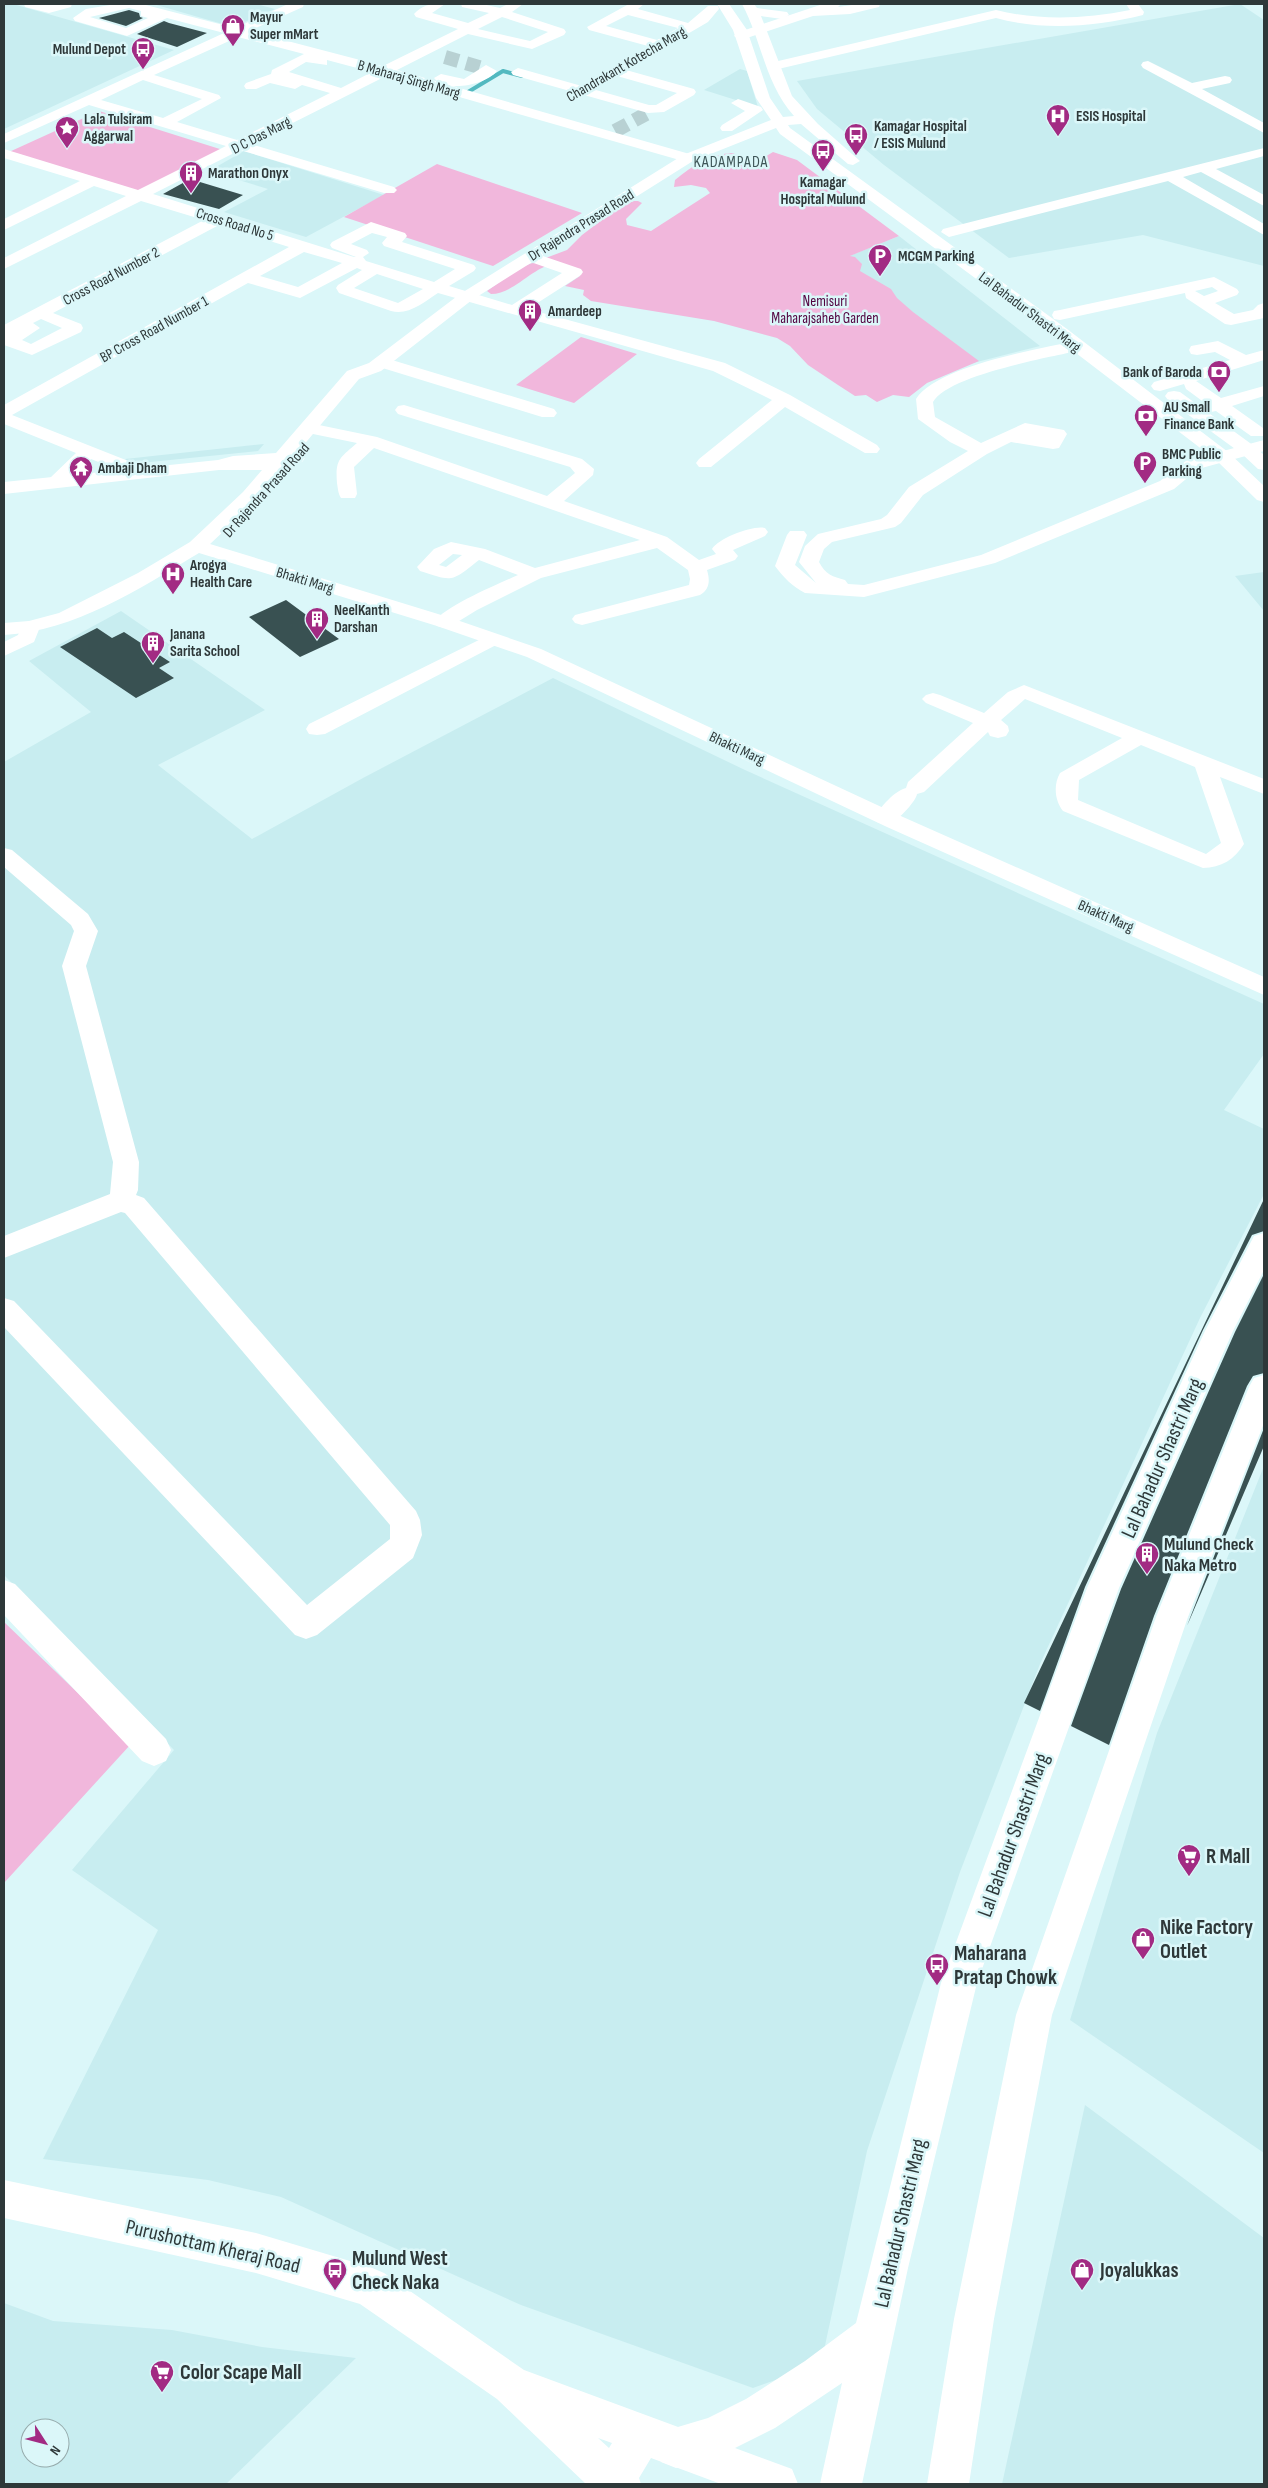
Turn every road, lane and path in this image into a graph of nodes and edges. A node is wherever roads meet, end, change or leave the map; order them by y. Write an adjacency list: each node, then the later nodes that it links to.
1 (30, 4): 2 (street)
2 (66, 4)
3 (298, 4): 26 (street)
4 (439, 4): 24 (street)
5 (467, 4): 16 (street)
6 (835, 4): 15 (street)
7 (874, 4): 17 (street)
8 (1006, 4): 21 (street)
9 (1132, 4): 20 (street)
10 (127, 5): 18 (street, B Maharaj Singh Marg); 18 (street)
11 (712, 6): 22 (street); 23 (street, Chandrakant Kotecha Marg); 27 (street, Lal Bahadur Shastri Marg)
12 (750, 7): 19 (street); 25 (street, Lal Bahadur Shastri Marg)
13 (631, 8): 22 (street); 30 (street)
14 (1057, 8): 20 (street)
15 (810, 9): 17 (street); 19 (street); 25 (street)
16 (505, 10): 24 (street, D C Das Marg); 24 (street)
17 (850, 10): 25 (street)
18 (152, 13): 26 (street, B Maharaj Singh Marg)
19 (786, 13): 25 (street)
20 (1075, 13): 21 (street)
21 (996, 14): 34 (street)
22 (673, 22): 23 (street); 30 (street)
23 (691, 26): 30 (street, Chandrakant Kotecha Marg)
24 (465, 29): 31 (street, D C Das Marg)
25 (761, 30): 27 (street); 34 (street, Lal Bahadur Shastri Marg)
26 (234, 33): 36 (street, B Maharaj Singh Marg); 39 (street)
27 (741, 33): 56 (street, Lal Bahadur Shastri Marg)
28 (410, 41): 31 (street)
29 (623, 42): 30 (street)
30 (650, 43): 37 (street, Chandrakant Kotecha Marg)
31 (433, 47): 36 (street, D C Das Marg)
32 (431, 63): 40 (street)
33 (1148, 65): 44 (street)
34 (774, 66): 54 (street, Lal Bahadur Shastri Marg)
35 (486, 69): 40 (street)
36 (385, 71): 40 (street, B Maharaj Singh Marg); 46 (street, D C Das Marg)
37 (614, 71): 45 (street, Chandrakant Kotecha Marg); 45 (street)
38 (518, 72): 45 (street)
39 (140, 75): 42 (street); 47 (street)
40 (432, 80): 52 (street, B Maharaj Singh Marg)
41 (1225, 80): 44 (street)
42 (162, 82): 53 (street); 53 (street)
43 (251, 86): 46 (street)
44 (1190, 88): 58 (street)
45 (580, 89): 51 (street); 59 (street)
46 (332, 93): 46 (street); 48 (street); 65 (street, D C Das Marg)
47 (87, 100): 53 (street); 61 (street)
48 (304, 103)
49 (738, 103): 57 (street)
50 (553, 107): 52 (street, Chandrakant Kotecha Marg)
51 (646, 114)
52 (536, 116): 59 (street, B Maharaj Singh Marg)
53 (170, 120): 65 (street)
54 (807, 122): 56 (street); 79 (street, Lal Bahadur Shastri Marg)
55 (711, 123): 57 (street)
56 (781, 126): 60 (street, Dr Rajendra Prasad Road); 63 (street); 66 (street, Lal Bahadur Shastri Marg)
57 (727, 128): 60 (street)
58 (1264, 129)
59 (612, 133): 69 (street, B Maharaj Singh Marg)
60 (747, 134): 63 (street, Dr Rajendra Prasad Road)
61 (4, 139)
62 (763, 143): 63 (street)
63 (726, 144): 69 (street, Dr Rajendra Prasad Road)
64 (779, 144): 66 (street)
65 (239, 146): 73 (street); 74 (street, D C Das Marg)
66 (806, 148): 94 (street, Lal Bahadur Shastri Marg)
67 (1264, 152): 70 (street)
68 (4, 153): 72 (street, Cross Road No 5)
69 (688, 158): 82 (street, Dr Rajendra Prasad Road)
70 (1204, 168): 71 (street); 75 (street)
71 (1170, 176): 78 (street); 79 (street)
72 (92, 181): 74 (street, Cross Road No 5); 77 (street)
73 (389, 190)
74 (138, 196): 76 (street, Cross Road No 5); 83 (street, D C Das Marg)
75 (1264, 201)
76 (218, 219): 81 (street, Cross Road No 5); 93 (street, Cross Road Number 2)
77 (4, 225)
78 (1264, 230)
79 (950, 232): 92 (street, Lal Bahadur Shastri Marg)
80 (390, 243): 84 (street); 84 (street); 86 (street)
81 (304, 245): 84 (street, Cross Road No 5); 85 (street, BP Cross Road Number 1)
82 (531, 257): 88 (street, Dr Rajendra Prasad Road); 91 (street)
83 (4, 264)
84 (362, 265): 85 (street); 85 (street); 86 (street); 86 (street); 86 (street)
85 (254, 279): 108 (street, BP Cross Road Number 1)
86 (437, 287): 88 (street)
87 (1183, 289): 89 (street); 89 (street); 92 (street)
88 (466, 297): 91 (street); 98 (street, Dr Rajendra Prasad Road)
89 (1202, 302): 90 (street)
90 (1264, 308)
91 (514, 311): 105 (street)
92 (1060, 315): 95 (street, Lal Bahadur Shastri Marg)
93 (4, 332)
94 (1076, 346): 116 (street); 121 (street, Lal Bahadur Shastri Marg)
95 (1106, 348)
96 (1264, 355): 97 (street)
97 (1244, 362): 100 (street); 100 (street)
98 (378, 364): 110 (street); 112 (street, Dr Rajendra Prasad Road); 119 (street, Dr Rajendra Prasad Road)
99 (1264, 364): 102 (street)
100 (1224, 367): 103 (street)
101 (1145, 375): 103 (street)
102 (1192, 384): 103 (street); 106 (street)
103 (1164, 389): 109 (street)
104 (1260, 397): 106 (street)
105 (784, 399): 115 (street); 120 (street)
106 (1220, 404): 109 (street); 118 (street)
107 (404, 410): 127 (street)
108 (4, 412)
109 (1195, 412): 118 (street)
110 (548, 413)
111 (4, 418): 117 (street)
112 (319, 430): 114 (street); 119 (street, Dr Rajendra Prasad Road)
113 (1009, 436): 116 (street)
114 (371, 441): 125 (street); 127 (street)
115 (871, 449)
116 (981, 450): 135 (street)
117 (88, 452): 122 (street); 123 (street)
118 (1258, 452): 121 (street)
119 (283, 463): 122 (street); 131 (street, Dr Rajendra Prasad Road)
120 (705, 463)
121 (1230, 463): 126 (street, Lal Bahadur Shastri Marg); 129 (street)
122 (139, 472): 123 (street)
123 (57, 482): 124 (street)
124 (4, 488)
125 (348, 494)
126 (1264, 496)
127 (549, 504): 130 (street)
128 (758, 532): 133 (street)
129 (797, 534)
130 (660, 540): 133 (street); 134 (street)
131 (203, 549): 137 (street, Bhakti Marg); 139 (street, Dr Rajendra Prasad Road)
132 (475, 554): 134 (street)
133 (697, 567): 136 (street)
134 (534, 574): 137 (street)
135 (844, 585)
136 (582, 619)
137 (444, 622): 141 (street, Bhakti Marg)
138 (4, 629): 139 (street)
139 (28, 632): 140 (street); 142 (street, Dr Rajendra Prasad Road)
140 (4, 640)
141 (492, 640): 145 (street); 150 (street, Bhakti Marg)
142 (4, 650)
143 (933, 699): 144 (street)
144 (987, 722): 146 (street); 150 (street)
145 (317, 729)
146 (1140, 737): 147 (street); 147 (street)
147 (1207, 771): 148 (street); 149 (street)
148 (1264, 787)
149 (1264, 802)
150 (890, 819): 152 (street, Bhakti Marg)
151 (4, 855): 153 (street)
152 (1264, 987)
153 (120, 1201): 155 (street); 156 (street)
154 (1264, 1244): 161 (street, Lal Bahadur Shastri Marg)
155 (4, 1247)
156 (4, 1309)
157 (1264, 1387): 167 (street)
158 (4, 1594): 159 (street)
159 (154, 1750)
160 (4, 2199): 162 (street, Purushottam Kheraj Road)
161 (874, 2334): 163 (street); 166 (street, Lal Bahadur Shastri Marg)
162 (511, 2384): 163 (street); 164 (street)
163 (658, 2441): 164 (street); 165 (street)
164 (615, 2483)
165 (777, 2484)
166 (842, 2484)
167 (948, 2484)

